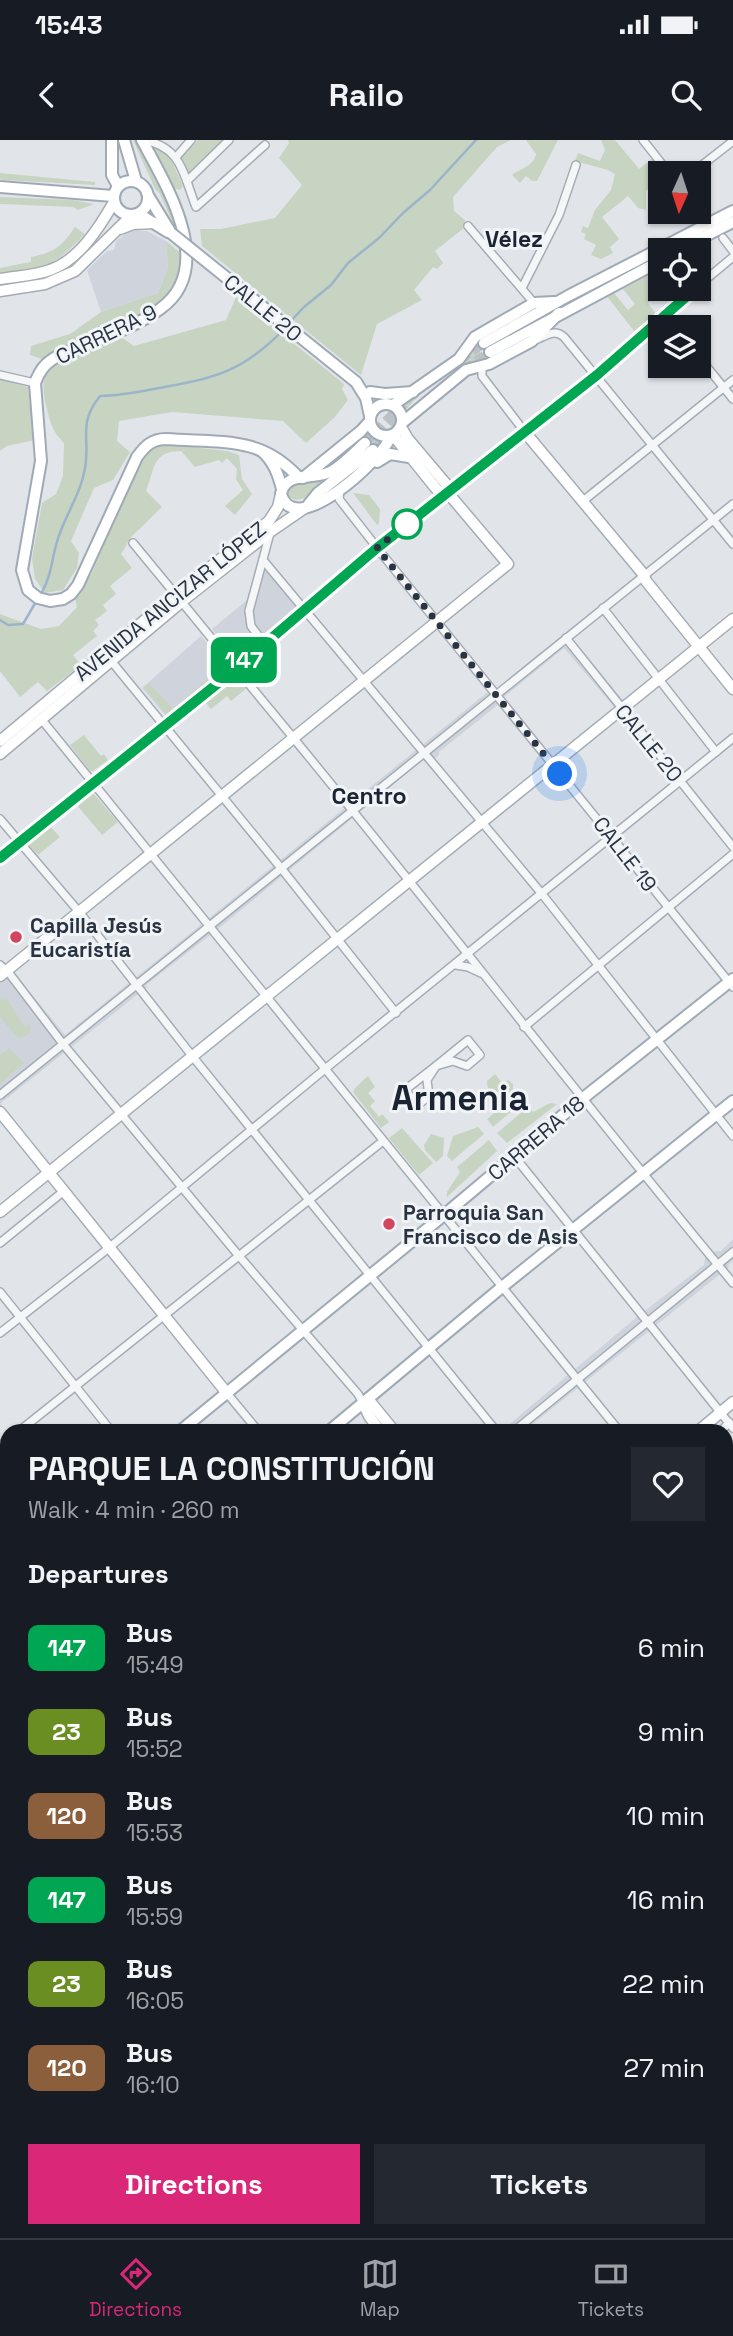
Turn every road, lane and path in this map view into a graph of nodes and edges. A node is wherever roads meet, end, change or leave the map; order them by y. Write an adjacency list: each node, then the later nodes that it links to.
1 (142, 140): 9 (street); 18 (main road, CARRERA 9)
2 (191, 140): 9 (street)
3 (229, 140): 14 (street)
4 (643, 140): 10 (street)
5 (733, 141): 11 (street)
6 (125, 142): 7 (main road); 13 (main road)
7 (112, 143): 16 (main road)
8 (265, 145): 14 (street)
9 (177, 156): 14 (street)
10 (660, 161)
11 (707, 161)
12 (576, 165): 33 (street)
13 (136, 181): 16 (main road); 17 (main road)
14 (188, 186): 18 (street)
15 (0, 187): 16 (main road)
16 (115, 195): 20 (main road); 32 (street)
17 (149, 196): 20 (main road); 25 (main road, CALLE 20)
18 (174, 200): 48 (main road, CARRERA 9)
19 (733, 211): 37 (main road)
20 (135, 215): 22 (main road, CALLE 20); 24 (street)
21 (733, 222): 26 (main road)
22 (154, 223): 24 (street); 25 (main road, CALLE 20)
23 (468, 226): 33 (street)
24 (117, 230): 34 (street)
25 (171, 233): 47 (main road, CALLE 20, bridge)
26 (702, 238)
27 (723, 239): 28 (street)
28 (733, 251)
29 (733, 257): 31 (street)
30 (648, 267): 37 (main road)
31 (711, 276)
32 (0, 279)
33 (522, 288): 36 (street)
34 (0, 291)
35 (682, 301): 38 (street)
36 (534, 303): 37 (main road); 50 (main road)
37 (558, 308): 40 (main road); 41 (main road)
38 (665, 315)
39 (648, 330): 45 (street)
40 (532, 341): 42 (main road); 45 (street)
41 (487, 348)
42 (486, 365): 55 (main road); 56 (street)
43 (711, 372): 49 (street)
44 (0, 375): 48 (street)
45 (597, 375): 56 (street); 57 (street)
46 (733, 380): 49 (street)
47 (356, 382): 51 (main road, CALLE 20); 54 (main road, CALLE 20)
48 (35, 383): 58 (main road, CARRERA 9)
49 (724, 388): 52 (street); 57 (street)
50 (415, 391): 51 (main road); 53 (main road)
51 (370, 392): 53 (main road, CALLE 20)
52 (733, 399)
53 (390, 404): 54 (main road); 55 (main road)
54 (370, 419): 55 (main road); 61 (main road)
55 (397, 430): 59 (street); 60 (main road); 64 (street)
56 (524, 431): 64 (street); 65 (street)
57 (653, 446): 65 (street); 68 (street)
58 (258, 447): 61 (main road); 63 (main road)
59 (409, 457): 60 (main road); 64 (street)
60 (371, 465): 62 (main road)
61 (301, 478): 63 (main road, AVENIDA ANCIZAR LÓPEZ); 67 (main road, AVENIDA ANCIZAR LÓPEZ)
62 (341, 489): 67 (main road); 72 (street, CALLE 19)
63 (281, 492): 67 (main road); 75 (street, AVENIDA ANCIZAR LÓPEZ)
64 (448, 493): 72 (street); 79 (street)
65 (583, 501): 74 (street)
66 (733, 504): 68 (street)
67 (305, 508): 69 (street, AVENIDA ANCIZAR LÓPEZ)
68 (713, 520): 71 (street); 74 (street)
69 (271, 532): 73 (street); 75 (street, AVENIDA ANCIZAR LÓPEZ)
70 (133, 543): 75 (street)
71 (733, 544)
72 (377, 548): 76 (street); 79 (street, CALLE 19)
73 (263, 560): 76 (street); 81 (street)
74 (644, 575): 77 (street); 82 (street)
75 (179, 598): 83 (street, AVENIDA ANCIZAR LÓPEZ); 91 (street, bridge); 93 (street, AVENIDA ANCIZAR LÓPEZ)
76 (306, 608): 81 (street); 84 (street)
77 (603, 608): 80 (street); 85 (street)
78 (733, 619): 82 (street)
79 (435, 621): 84 (street); 87 (street, CALLE 19)
80 (566, 638): 87 (street); 88 (street, CALLE 20)
81 (264, 643): 90 (street)
82 (699, 646): 85 (street); 86 (street)
83 (112, 662): 89 (street, AVENIDA ANCIZAR LÓPEZ); 90 (street)
84 (366, 680): 91 (street); 94 (street)
85 (659, 680): 88 (street); 95 (street)
86 (733, 689)
87 (495, 695): 94 (street); 97 (street, CALLE 19)
88 (623, 709): 97 (street); 98 (street, CALLE 20)
89 (41, 720): 96 (street, AVENIDA ANCIZAR LÓPEZ); 99 (street)
90 (165, 726): 99 (street); 100 (street)
91 (294, 738): 100 (street); 101 (street)
92 (733, 738): 95 (street)
93 (0, 741)
94 (425, 752): 101 (street); 103 (street)
95 (716, 752): 98 (street)
96 (0, 754)
97 (553, 765): 103 (street); 104 (street, CALLE 19)
98 (680, 781): 104 (street); 106 (street, CALLE 20)
99 (92, 782): 105 (street); 107 (street)
100 (221, 796): 107 (street); 110 (street)
101 (353, 810): 110 (street); 111 (street)
102 (0, 819): 105 (street)
103 (482, 823): 111 (street); 112 (street)
104 (611, 837): 112 (street); 113 (street, CALLE 19)
105 (19, 842): 109 (street); 114 (street)
106 (733, 847)
107 (152, 853): 114 (street); 115 (street)
108 (733, 854): 113 (street)
109 (0, 858)
110 (281, 868): 115 (street); 116 (street)
111 (410, 881): 116 (street); 117 (street)
112 (542, 894): 117 (street); 119 (street)
113 (667, 907): 119 (street); 122 (street, CALLE 19)
114 (79, 912): 120 (street); 123 (street)
115 (209, 926): 123 (street); 124 (street)
116 (337, 939): 124 (street); 125 (street)
117 (468, 954): 118 (street); 121 (street)
118 (456, 965): 121 (street); 125 (street)
119 (597, 965): 126 (street); 127 (street)
120 (2, 971): 128 (street)
121 (484, 975): 126 (street)
122 (732, 983): 127 (main road, CARRERA 18)
123 (137, 984): 128 (street); 129 (street)
124 (268, 997): 129 (street); 132 (street)
125 (396, 1013): 130 (street)
126 (524, 1027): 135 (street)
127 (656, 1040): 135 (main road, CARRERA 18); 139 (street)
128 (63, 1044): 134 (street); 138 (street)
129 (193, 1057): 138 (street); 140 (street)
130 (332, 1063): 132 (street); 133 (street)
131 (436, 1066): 131 (street); 131 (street)
132 (325, 1069): 133 (street); 140 (street)
133 (336, 1083): 142 (street)
134 (0, 1095)
135 (582, 1099): 143 (main road, CARRERA 18); 145 (street)
136 (733, 1101): 139 (main road)
137 (0, 1112): 144 (street)
138 (122, 1114): 144 (street); 146 (street)
139 (715, 1115): 141 (street); 145 (main road)
140 (252, 1128): 146 (street); 148 (street)
141 (733, 1136)
142 (383, 1141): 148 (street); 150 (street)
143 (514, 1156): 150 (main road, CARRERA 18); 151 (street)
144 (49, 1173): 147 (street); 149 (street)
145 (644, 1173): 151 (main road); 156 (street)
146 (182, 1187): 153 (street); 155 (street)
147 (64, 1191): 152 (street); 153 (street)
148 (309, 1200): 155 (street); 157 (street)
149 (0, 1212)
150 (444, 1215): 157 (main road, CARRERA 18); 159 (street)
151 (573, 1230): 159 (main road); 163 (street)
152 (0, 1243)
153 (110, 1247): 161 (street); 162 (street)
154 (733, 1252): 156 (street)
155 (239, 1256): 161 (street); 164 (street)
156 (718, 1265): 158 (street); 163 (street)
157 (370, 1275): 164 (main road, CARRERA 18); 166 (street)
158 (733, 1283)
159 (502, 1287): 166 (main road); 167 (street)
160 (0, 1292): 162 (street)
161 (165, 1315): 168 (street); 169 (street)
162 (20, 1317): 165 (street); 168 (street)
163 (647, 1321): 167 (street); 172 (street)
164 (301, 1330): 169 (main road, CARRERA 18); 170 (street)
165 (0, 1333)
166 (429, 1347): 170 (main road); 180 (street)
167 (578, 1380): 181 (street); 182 (street)
168 (75, 1386): 173 (street); 174 (street)
169 (226, 1392): 175 (main road, CARRERA 18); 176 (street)
170 (365, 1401): 177 (main road); 178 (street); 179 (street)
171 (733, 1402): 172 (street)
172 (721, 1412): 183 (street); 184 (street)
173 (28, 1424)
174 (106, 1424)
175 (188, 1424)
176 (252, 1424)
177 (338, 1424)
178 (376, 1424)
179 (387, 1424)
180 (492, 1424)
181 (523, 1424)
182 (614, 1424)
183 (706, 1424)
184 (730, 1424)

